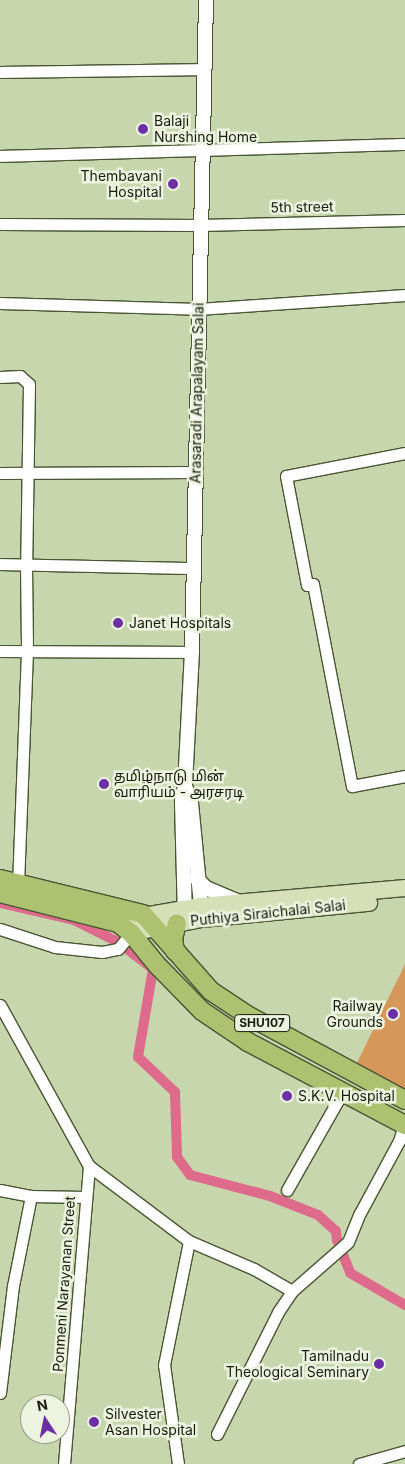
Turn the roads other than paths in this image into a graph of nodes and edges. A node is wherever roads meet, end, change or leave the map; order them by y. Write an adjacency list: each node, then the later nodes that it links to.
1 (206, 0): 2 (street, Arasaradi Arapalayam Salai)
2 (204, 69): 3 (street); 5 (street, Arasaradi Arapalayam Salai)
3 (0, 72)
4 (405, 144): 5 (street)
5 (202, 149): 6 (street); 9 (street, Arasaradi Arapalayam Salai)
6 (0, 156)
7 (405, 220): 9 (street, 5th street)
8 (0, 224): 9 (street, 5th street)
9 (200, 225): 12 (street, Arasaradi Arapalayam Salai)
10 (405, 295): 12 (street)
11 (0, 304): 12 (street)
12 (198, 309): 15 (street, Arasaradi Arapalayam Salai)
13 (0, 377): 17 (street)
14 (405, 453): 24 (street)
15 (195, 472): 17 (street); 20 (street, Arasaradi Arapalayam Salai)
16 (0, 473): 17 (street)
17 (28, 473): 19 (street)
18 (0, 564): 19 (street)
19 (26, 565): 20 (street); 22 (street)
20 (194, 568): 23 (street, Arasaradi Arapalayam Salai)
21 (0, 651): 22 (street)
22 (27, 651): 23 (street); 27 (street)
23 (192, 652): 25 (street, Arasaradi Arapalayam Salai)
24 (405, 776)
25 (185, 785): 26 (street, Arasaradi Arapalayam Salai); 29 (street, Arasaradi Arapalayam Salai)
26 (197, 879): 31 (street); 32 (street, Arasaradi Arapalayam Salai)
27 (6, 886): 33 (main road); 35 (main road)
28 (405, 888): 31 (main road, Puthiya Siraichalai Salai)
29 (184, 889): 32 (street, Arasaradi Arapalayam Salai); 32 (street)
30 (405, 899): 32 (main road, Puthiya Siraichalai Salai)
31 (239, 902): 32 (main road, Puthiya Siraichalai Salai)
32 (186, 915): 33 (main road, Puthiya Siraichalai Salai); 36 (main road)
33 (149, 920): 35 (main road, Puthiya Siraichalai Salai); 36 (main road, SHU107)
34 (0, 929): 35 (street)
35 (122, 937): 39 (main road, SHU107)
36 (175, 952): 38 (main road, SHU107)
37 (0, 1005): 45 (street)
38 (232, 1005): 39 (main road); 40 (main road, SHU107)
39 (219, 1022): 41 (main road, SHU107)
40 (329, 1059): 41 (main road); 43 (main road, SHU107)
41 (317, 1080): 42 (main road, SHU107)
42 (342, 1093): 44 (main road, SHU107); 47 (street)
43 (405, 1100)
44 (405, 1125): 51 (street)
45 (89, 1166): 49 (street, Ponmeni Narayanan Street); 50 (street)
46 (0, 1190): 48 (street)
47 (287, 1190)
48 (31, 1196): 49 (street); 52 (street)
49 (85, 1197): 55 (street, Ponmeni Narayanan Street)
50 (190, 1241): 51 (street); 56 (street)
51 (292, 1290): 53 (street)
52 (0, 1393)
53 (217, 1434)
54 (405, 1451): 57 (street)
55 (64, 1464)
56 (178, 1464)
57 (359, 1464)

